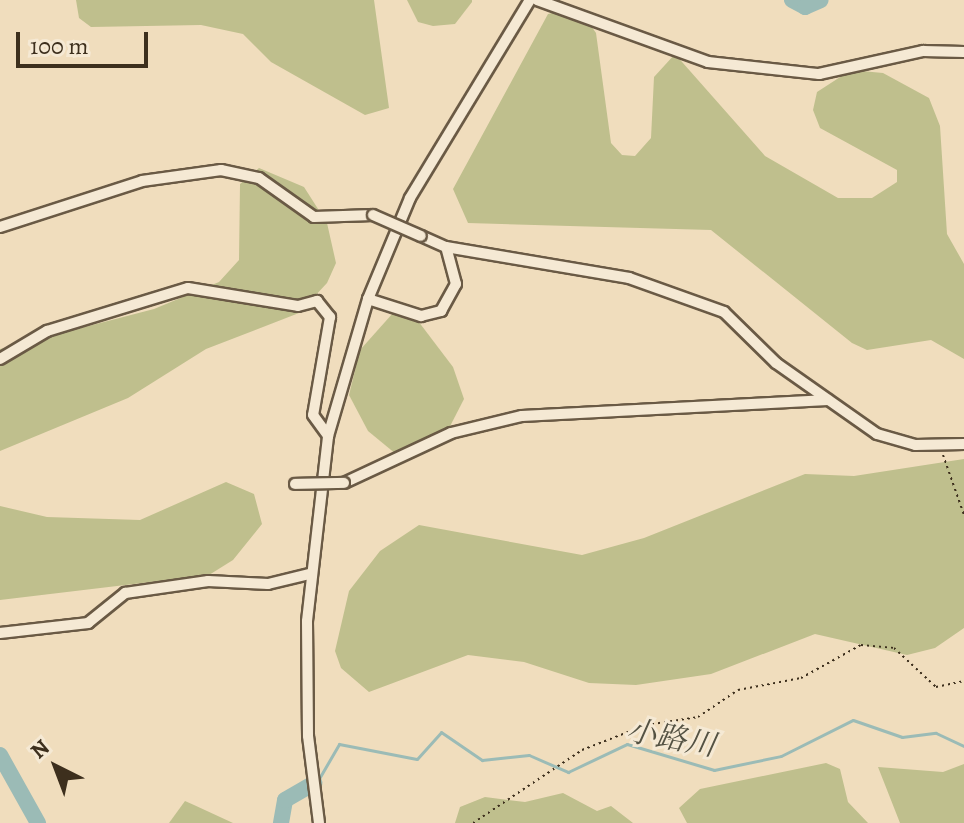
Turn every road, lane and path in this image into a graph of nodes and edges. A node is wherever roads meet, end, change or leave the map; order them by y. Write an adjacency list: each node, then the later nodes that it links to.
1 (530, 0): 6 (street)
2 (537, 0): 3 (street)
3 (964, 52)
4 (0, 227): 5 (street, bridge)
5 (446, 247): 6 (street); 8 (street)
6 (368, 299): 9 (street)
7 (0, 359): 9 (street)
8 (828, 400): 11 (street); 12 (street, bridge)
9 (328, 436): 14 (street)
10 (964, 444): 11 (street)
11 (940, 446): 13 (path)
12 (295, 484)
13 (964, 515)
14 (309, 574): 15 (street); 17 (street)
15 (0, 633)
16 (964, 681): 18 (path)
17 (319, 823)
18 (473, 823)

